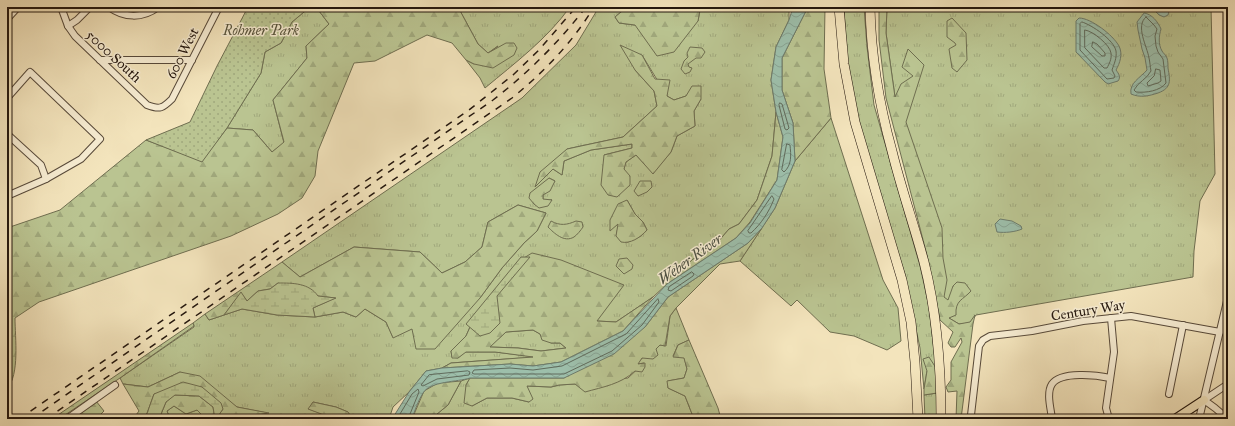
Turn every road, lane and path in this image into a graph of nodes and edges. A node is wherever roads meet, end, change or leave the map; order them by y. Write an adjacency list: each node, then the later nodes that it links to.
1 (18, 7): 9 (street)
2 (61, 7): 10 (street, 5000 South)
3 (90, 7): 10 (street)
4 (109, 7): 5 (street)
5 (158, 7)
6 (219, 7): 12 (street, 600 West)
7 (839, 7): 28 (highway)
8 (870, 7): 29 (highway)
9 (7, 19)
10 (68, 26): 11 (street, 5000 South)
11 (100, 60): 12 (street); 14 (street, 5000 South)
12 (192, 60): 14 (street, 600 West)
13 (7, 98): 16 (street)
14 (164, 107)
15 (7, 134): 16 (street)
16 (46, 179): 17 (street)
17 (7, 196)
18 (1228, 297): 21 (street)
19 (1111, 318): 20 (street, Century Way); 22 (street); 30 (street, Century Way)
20 (1183, 325): 21 (street, Century Way); 25 (street)
21 (1220, 332): 26 (street)
22 (1110, 378): 31 (street); 32 (street)
23 (115, 384): 27 (street)
24 (1228, 384): 26 (street)
25 (1168, 394)
26 (1204, 400): 33 (main road); 34 (street); 35 (street)
27 (67, 419)
28 (918, 419)
29 (941, 419)
30 (972, 419)
31 (1052, 419)
32 (1109, 419)
33 (1174, 419)
34 (1199, 419)
35 (1228, 419)

